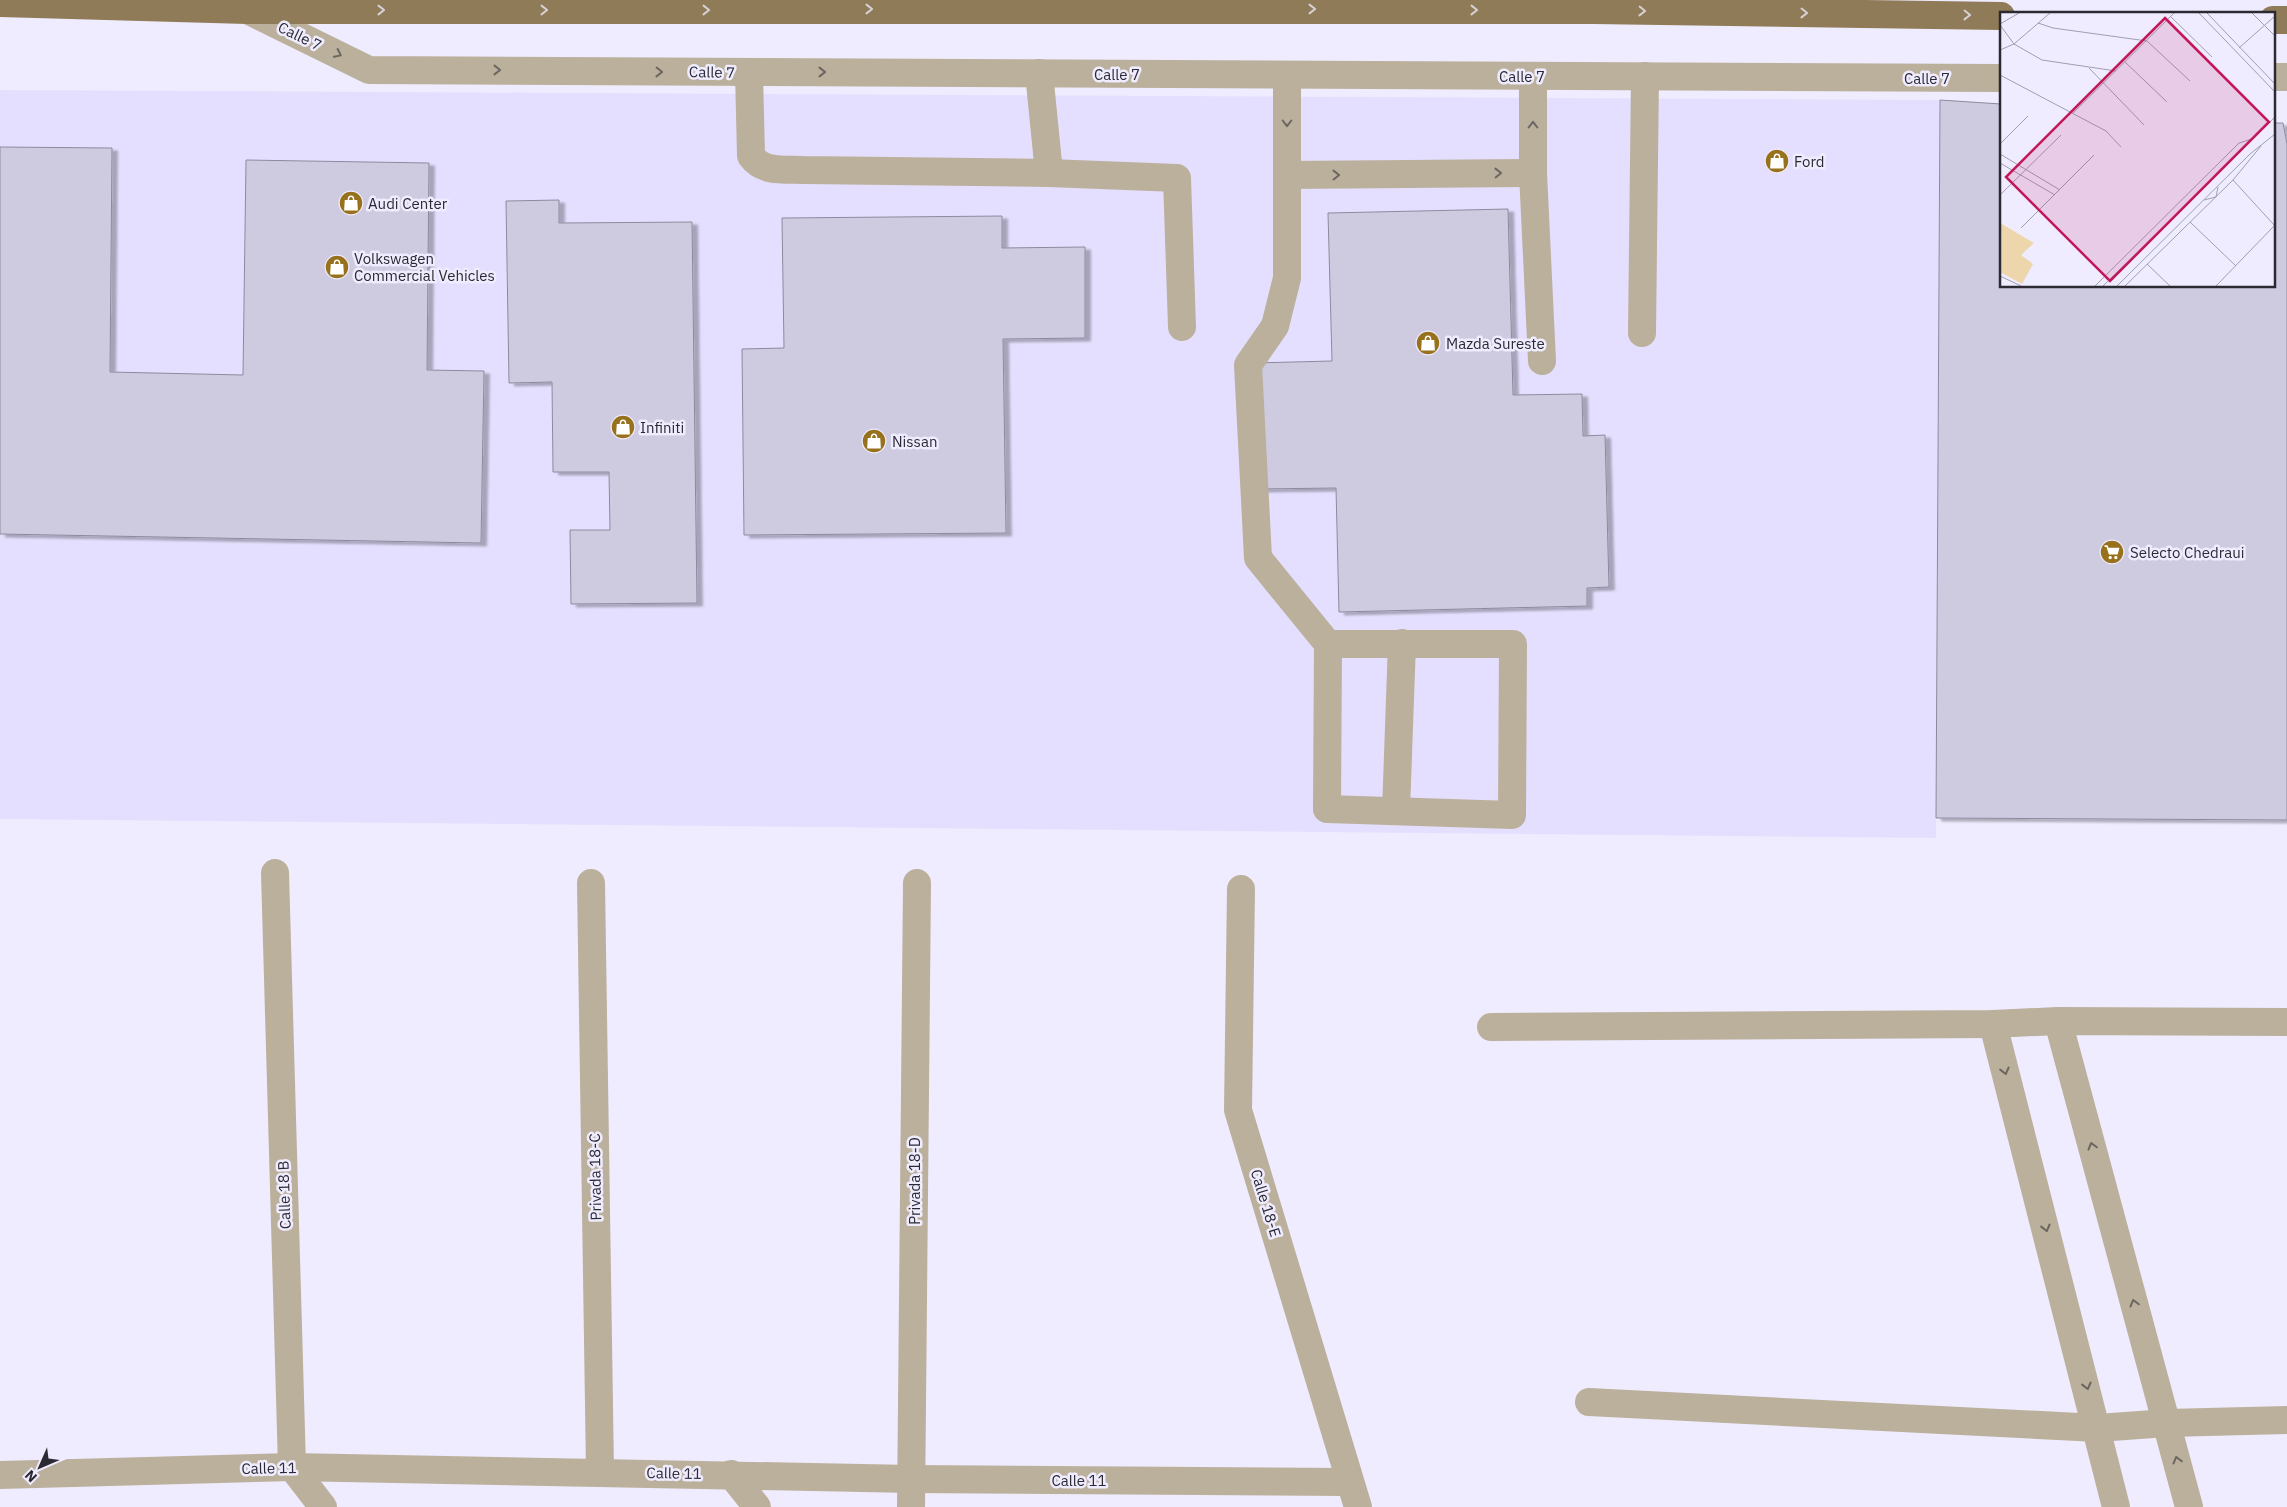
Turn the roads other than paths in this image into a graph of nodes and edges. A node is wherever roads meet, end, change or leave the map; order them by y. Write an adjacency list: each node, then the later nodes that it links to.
1 (0, 3): 3 (main road)
2 (1597, 5): 3 (main road, one-way to 2); 4 (main road, one-way to 4)
3 (247, 10): 7 (street, Calle 7, one-way to 7)
4 (2000, 16)
5 (2274, 20): 6 (main road)
6 (2287, 20)
7 (749, 73): 8 (street, Calle 7, one-way to 8); 15 (street)
8 (1039, 73): 9 (street, Calle 7); 15 (street)
9 (1287, 75): 10 (street, Calle 7); 17 (street, one-way to 17)
10 (1533, 76): 11 (street, Calle 7); 16 (street, one-way to 10)
11 (1645, 76): 14 (street, Calle 7); 19 (street)
12 (2274, 77): 13 (street)
13 (2287, 77)
14 (2000, 78)
15 (1049, 173): 18 (street)
16 (1533, 173): 17 (street, one-way to 16); 20 (street)
17 (1287, 175): 21 (street)
18 (1182, 328)
19 (1642, 333)
20 (1542, 361)
21 (1328, 644): 22 (street); 23 (street)
22 (1402, 644): 23 (street); 23 (street)
23 (1396, 811)
24 (275, 873): 36 (street, Calle 18 B)
25 (591, 883): 37 (street, Privada 18-C)
26 (917, 883): 40 (street, Privada 18-D)
27 (1241, 889): 41 (street, Calle 18-E)
28 (2058, 1021): 29 (street); 30 (street); 34 (street, one-way to 28)
29 (2287, 1022)
30 (1993, 1024): 31 (street); 35 (street, one-way to 35)
31 (1491, 1027)
32 (1589, 1402): 35 (street)
33 (2287, 1420): 34 (street)
34 (2167, 1423): 35 (street); 47 (street, one-way to 34)
35 (2098, 1428): 46 (street)
36 (292, 1467): 37 (street, Calle 11); 39 (street, Calle 11); 42 (street)
37 (600, 1472): 38 (street, Calle 11)
38 (731, 1474): 40 (street, Calle 11); 43 (street)
39 (0, 1475)
40 (912, 1479): 41 (street, Calle 11); 44 (street, Privada 18-D)
41 (1349, 1482): 45 (street, Calle 18-E)
42 (323, 1507)
43 (757, 1507)
44 (911, 1507)
45 (1358, 1507)
46 (2116, 1507)
47 (2189, 1507)

